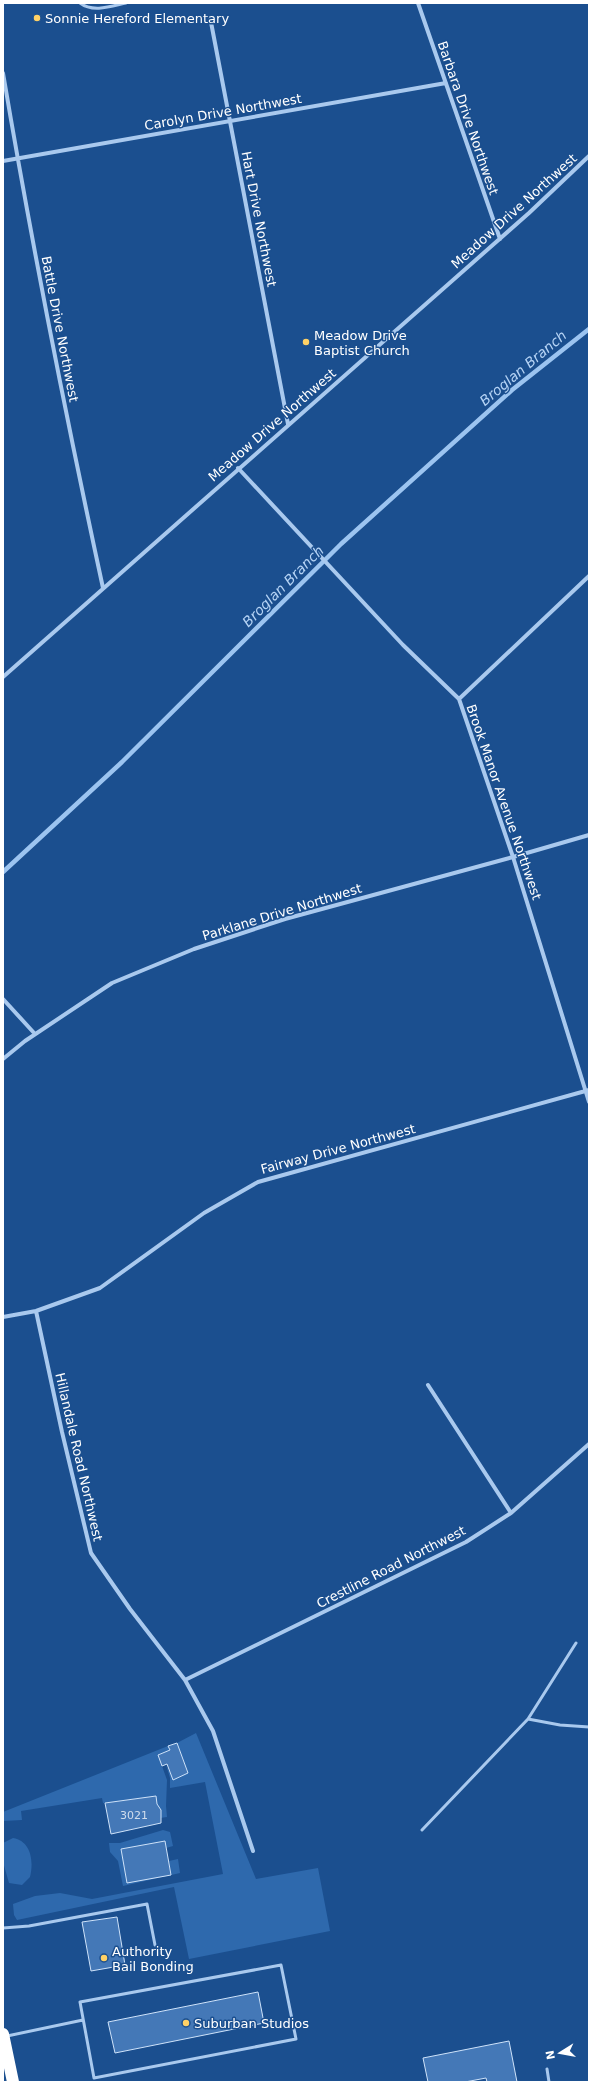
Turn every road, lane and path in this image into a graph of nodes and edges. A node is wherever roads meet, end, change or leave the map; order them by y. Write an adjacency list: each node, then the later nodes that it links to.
1 (80, 3): 2 (lane)
2 (126, 3)
3 (418, 3): 6 (street, Barbara Drive Northwest)
4 (210, 17): 7 (street, Hart Drive Northwest)
5 (3, 73): 9 (street, Battle Drive Northwest)
6 (446, 83): 7 (street, Carolyn Drive Northwest); 11 (street, Barbara Drive Northwest)
7 (230, 121): 9 (street, Carolyn Drive Northwest); 12 (street, Hart Drive Northwest)
8 (589, 156): 11 (street, Meadow Drive Northwest)
9 (17, 158): 10 (street, Carolyn Drive Northwest); 15 (street, Battle Drive Northwest)
10 (3, 160)
11 (500, 239): 12 (street, Meadow Drive Northwest)
12 (288, 424): 13 (street, Meadow Drive Northwest)
13 (238, 468): 15 (street, Meadow Drive Northwest); 17 (street, Brook Manor Avenue Northwest)
14 (589, 576): 17 (street)
15 (103, 588): 16 (street, Meadow Drive Northwest)
16 (3, 677)
17 (459, 699): 19 (street, Brook Manor Avenue Northwest)
18 (589, 835): 19 (street, Parklane Drive Northwest)
19 (513, 857): 21 (street, Parklane Drive Northwest); 23 (street, Brook Manor Avenue Northwest)
20 (3, 999): 21 (street)
21 (35, 1034): 22 (street, Parklane Drive Northwest)
22 (3, 1059)
23 (587, 1091): 24 (street, Brook Manor Avenue Northwest); 25 (street, Fairway Drive Northwest)
24 (589, 1102)
25 (36, 1311): 26 (street, Fairway Drive Northwest); 31 (street, Hillandale Road Northwest)
26 (3, 1317)
27 (428, 1385): 29 (street)
28 (589, 1444): 29 (street, Crestline Road Northwest)
29 (511, 1513): 31 (street, Crestline Road Northwest)
30 (576, 1643): 32 (lane)
31 (185, 1680): 35 (street, Hillandale Road Northwest)
32 (528, 1719): 33 (lane); 34 (lane)
33 (589, 1727)
34 (422, 1830)
35 (253, 1851)
36 (3, 1928): 37 (lane)
37 (155, 1945)
38 (83, 2020): 38 (lane); 39 (lane)
39 (3, 2035): 40 (highway)
40 (5, 2057): 42 (highway)
41 (547, 2069): 43 (lane)
42 (12, 2082)
43 (550, 2082)

